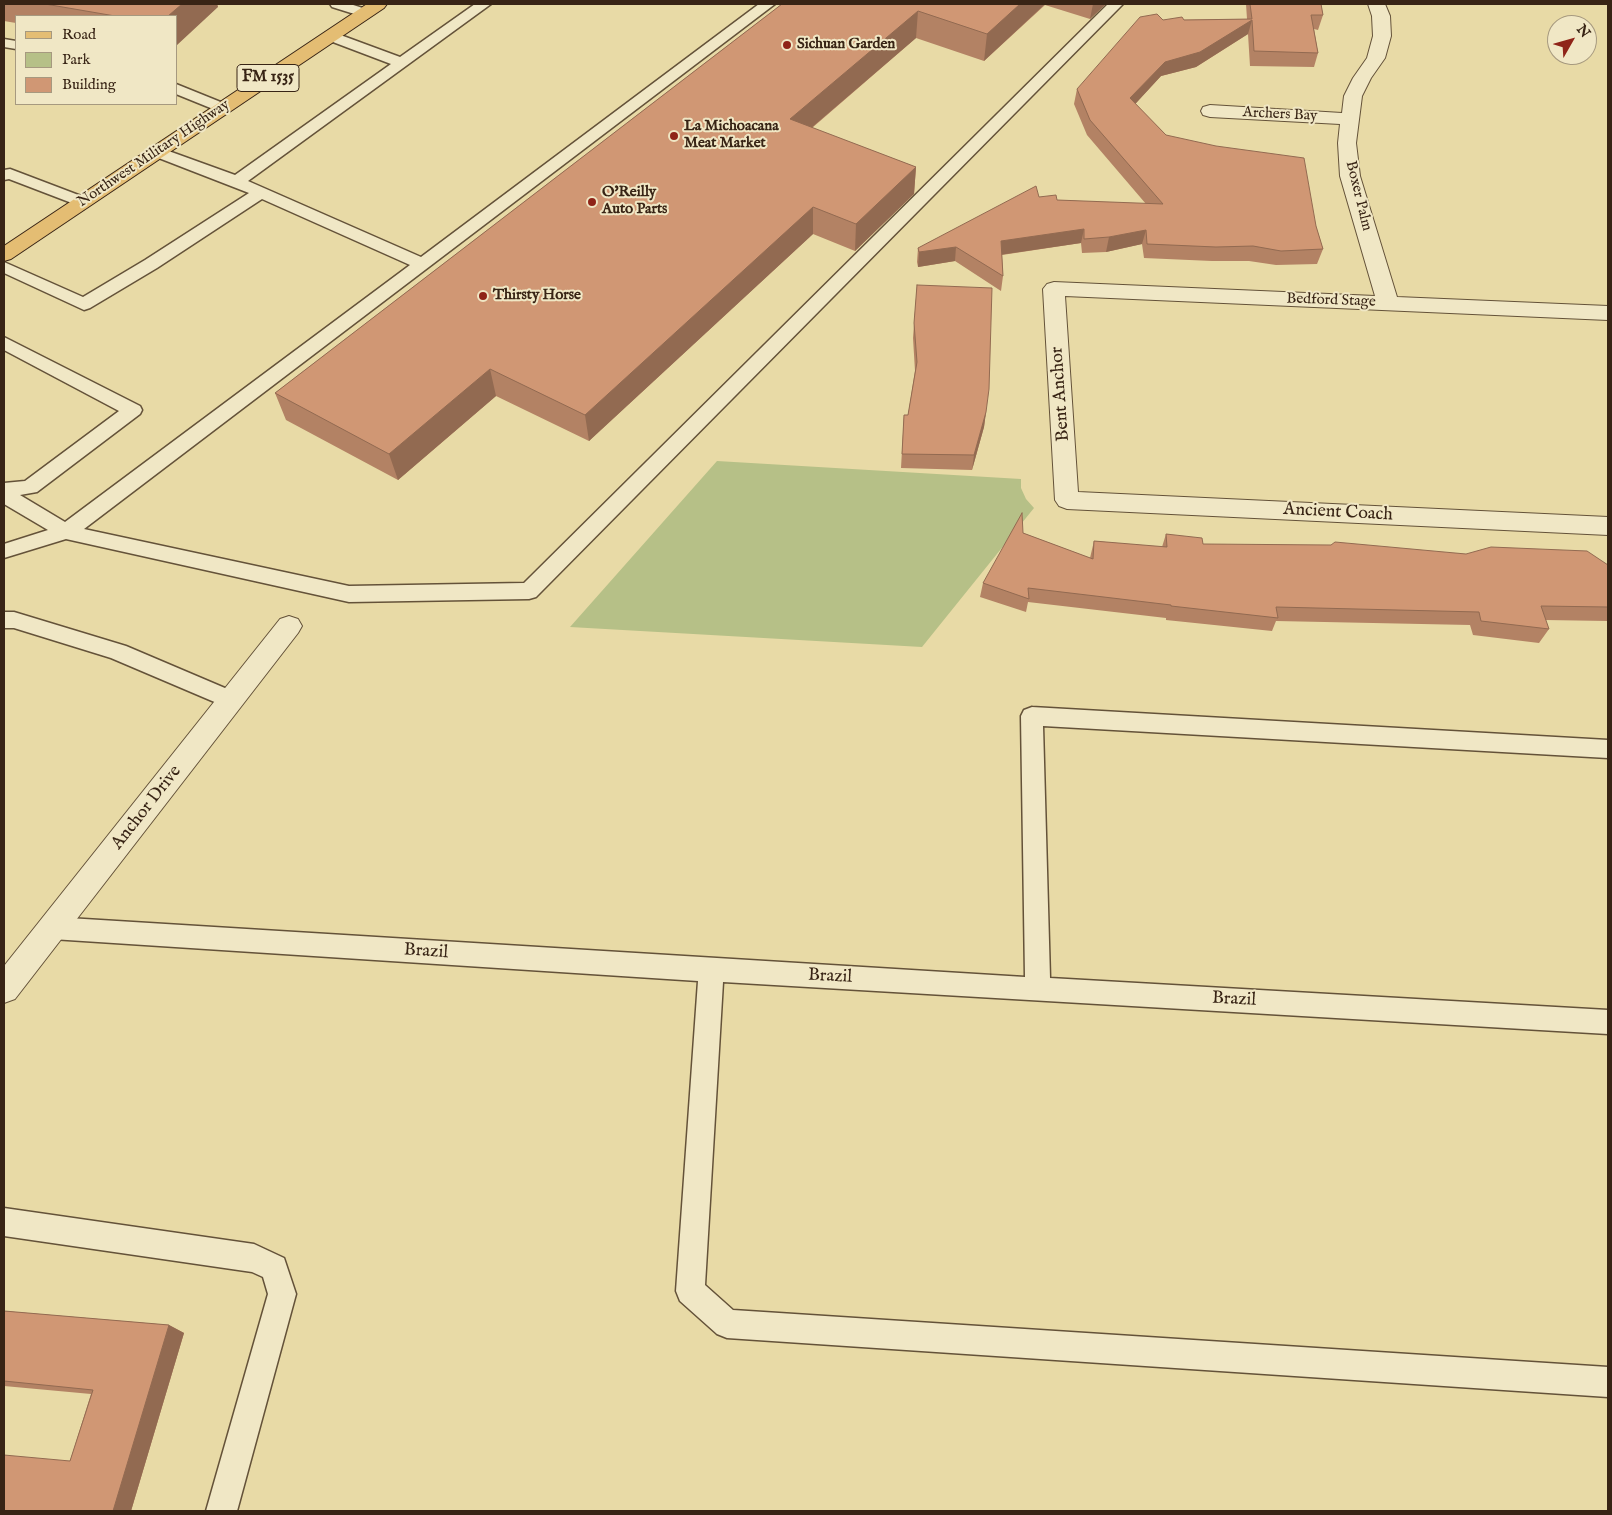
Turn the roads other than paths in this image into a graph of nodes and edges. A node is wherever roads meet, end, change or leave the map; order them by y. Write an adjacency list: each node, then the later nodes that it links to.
1 (337, 4): 6 (lane)
2 (484, 4): 8 (lane)
3 (768, 4): 19 (lane)
4 (1116, 4): 29 (lane)
5 (1377, 4): 12 (street, Boxer Palm)
6 (371, 8): 7 (main road, Northwest Military Highway / FM 1535)
7 (330, 36): 8 (lane); 10 (main road, Northwest Military Highway / FM 1535)
8 (402, 64): 15 (lane)
9 (178, 89): 10 (lane)
10 (223, 108): 13 (main road, Northwest Military Highway / FM 1535)
11 (1210, 110): 12 (street, Archers Bay)
12 (1350, 119): 22 (street, Boxer Palm)
13 (157, 152): 15 (lane); 17 (main road, Northwest Military Highway / FM 1535)
14 (4, 175): 17 (lane)
15 (237, 181): 16 (lane)
16 (261, 192): 19 (lane); 20 (lane)
17 (83, 202): 18 (main road, Northwest Military Highway / FM 1535)
18 (4, 255)
19 (422, 264): 29 (lane)
20 (4, 267)
21 (1054, 289): 22 (street, Bedford Stage); 27 (street, Bent Anchor)
22 (1388, 303): 23 (street, Bedford Stage)
23 (1608, 313)
24 (4, 343): 25 (lane)
25 (4, 490)
26 (4, 495): 29 (lane)
27 (1067, 500): 28 (street, Ancient Coach)
28 (1608, 526)
29 (66, 532): 30 (lane)
30 (4, 551)
31 (4, 620): 33 (lane)
32 (289, 626): 33 (street, Anchor Drive)
33 (231, 700): 35 (street, Anchor Drive)
34 (1608, 749): 38 (lane)
35 (52, 928): 36 (lane, Brazil); 37 (street, Anchor Drive)
36 (711, 970): 38 (lane, Brazil); 41 (lane)
37 (4, 989)
38 (1038, 989): 39 (lane, Brazil)
39 (1608, 1022)
40 (4, 1222): 42 (lane)
41 (1608, 1382)
42 (222, 1511)

